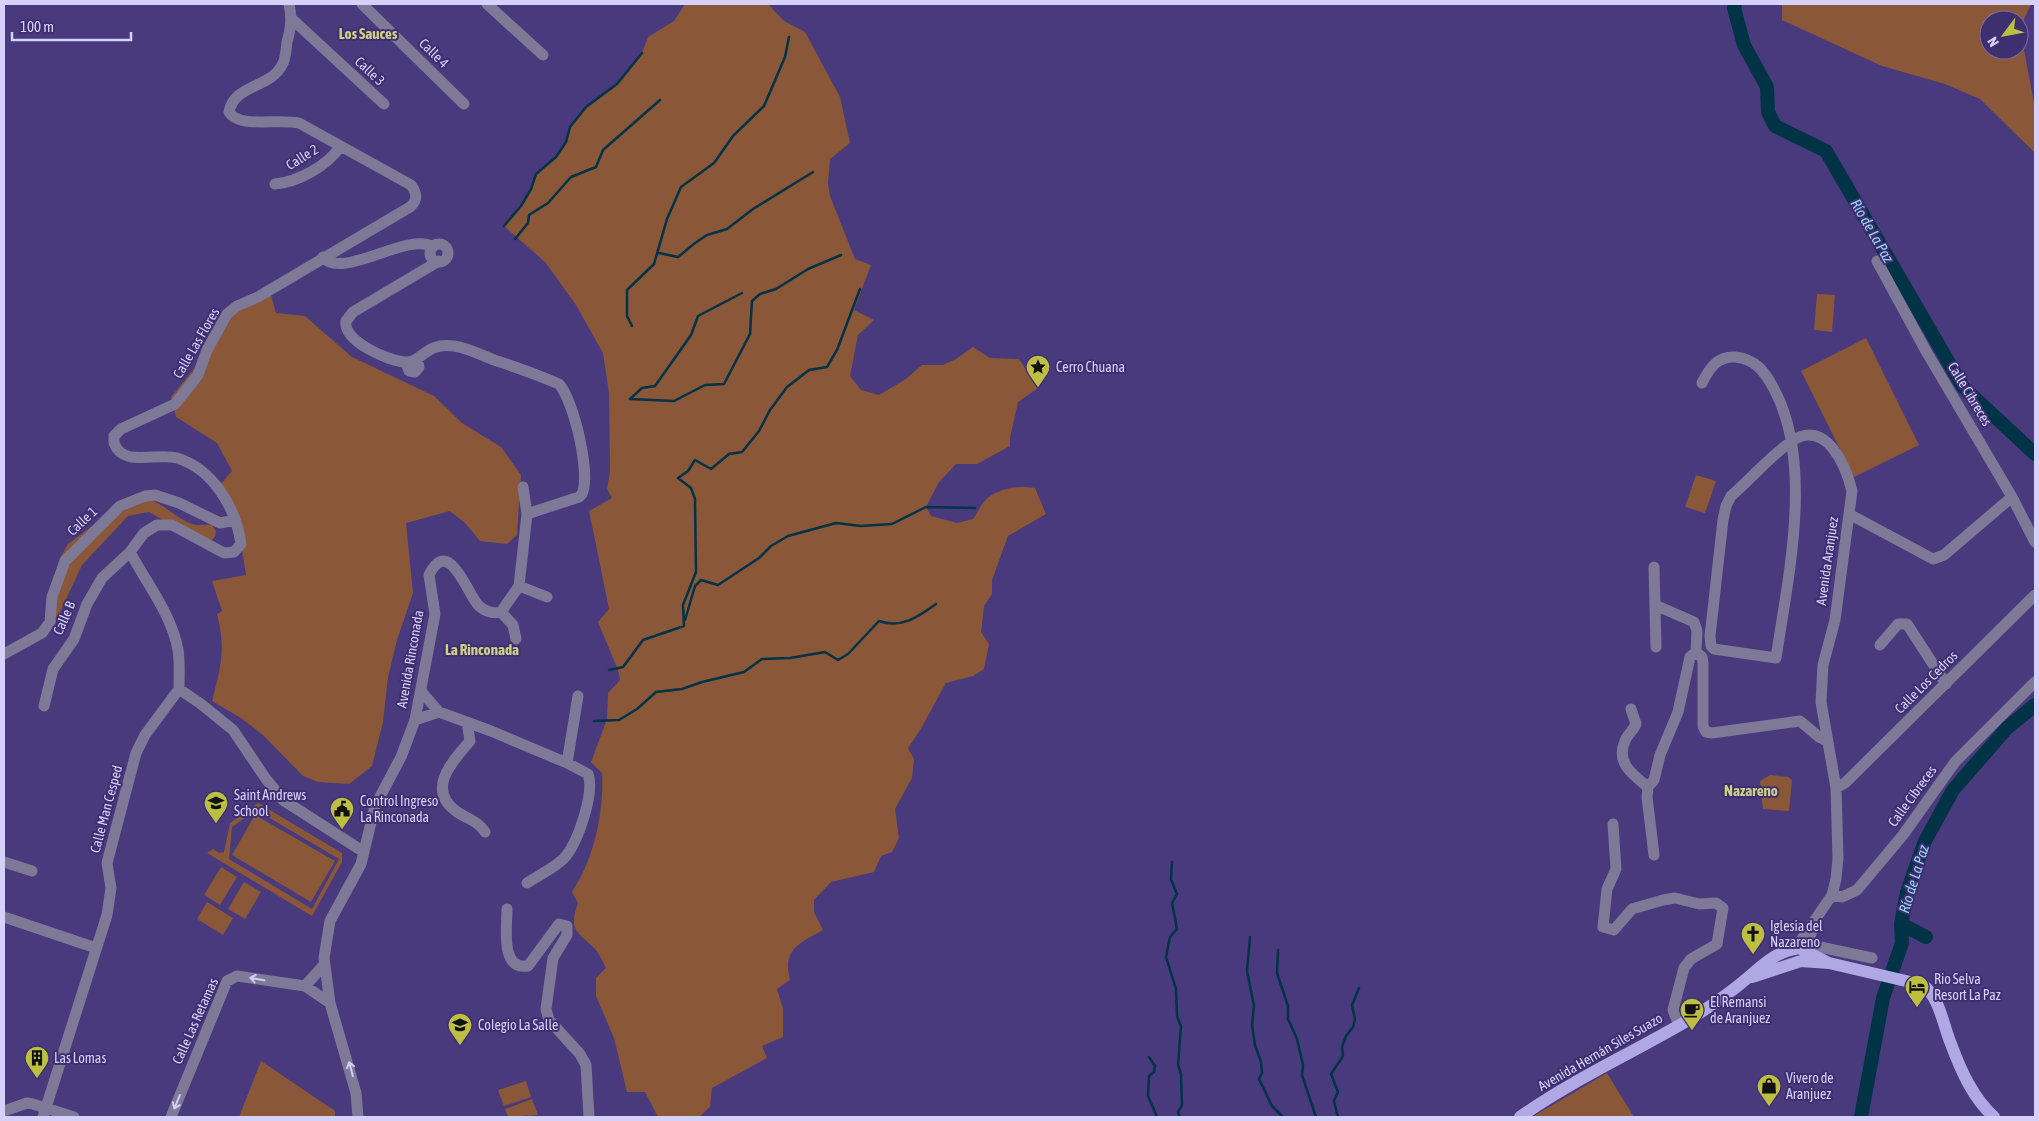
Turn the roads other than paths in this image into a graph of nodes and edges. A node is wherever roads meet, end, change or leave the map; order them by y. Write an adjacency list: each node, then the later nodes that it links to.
1 (289, 4): 4 (street, Calle Las Flores)
2 (362, 4): 7 (street, Calle 4)
3 (487, 4): 5 (street)
4 (292, 19): 6 (street, Calle 3); 8 (street, Calle Las Flores)
5 (543, 55)
6 (384, 104)
7 (464, 104)
8 (340, 146): 9 (street, Calle 2); 10 (street, Calle Las Flores)
9 (275, 184)
10 (323, 257): 16 (street); 18 (street, Calle Las Flores)
11 (1877, 261): 15 (street, Calle Cibreces)
12 (1702, 383): 13 (street)
13 (1792, 441): 13 (street); 17 (street, Avenida Aranjuez)
14 (523, 487): 16 (street)
15 (2012, 497): 17 (street); 19 (street, Calle Cibreces)
16 (527, 514): 22 (street)
17 (1849, 514): 44 (street, Avenida Aranjuez)
18 (234, 520): 20 (street, Calle Las Flores); 31 (street, Calle 1)
19 (2035, 542)
20 (130, 552): 34 (street); 37 (street, Calle B)
21 (1654, 567): 25 (street)
22 (519, 586): 24 (street); 26 (street)
23 (2035, 595): 33 (street, Calle Los Cedros)
24 (548, 597)
25 (1655, 605): 29 (street); 30 (street)
26 (501, 612): 27 (street); 35 (street, Avenida Rinconada)
27 (516, 639)
28 (1880, 644): 33 (street)
29 (1656, 647)
30 (1696, 652): 44 (street); 46 (street)
31 (4, 654)
32 (2035, 682): 55 (street, Calle Cibreces)
33 (1946, 684): 47 (street, Calle Los Cedros)
34 (179, 690): 50 (street); 58 (street, Calle Man Cesped)
35 (422, 691): 39 (street); 40 (street, Avenida Rinconada)
36 (578, 696): 45 (street)
37 (44, 706)
38 (1631, 709): 46 (street)
39 (439, 712): 40 (street); 41 (street)
40 (415, 720): 50 (street, Avenida Rinconada)
41 (467, 722): 42 (street); 43 (street)
42 (491, 730): 43 (street); 45 (street)
43 (470, 740): 49 (street)
44 (1827, 740): 47 (street, Avenida Aranjuez)
45 (567, 762): 54 (street)
46 (1648, 787): 51 (street)
47 (1836, 788): 55 (street, Avenida Aranjuez)
48 (1613, 824): 64 (street)
49 (485, 832)
50 (364, 852): 61 (street, Avenida Rinconada)
51 (1654, 855)
52 (4, 862): 53 (street)
53 (32, 871)
54 (527, 883)
55 (1832, 895): 59 (street, Avenida Aranjuez)
56 (507, 909): 70 (street)
57 (4, 917): 58 (street)
58 (96, 948): 66 (street, Calle Man Cesped)
59 (1801, 955): 60 (street); 64 (main road, Avenida Hernán Siles Suazo); 72 (main road)
60 (1872, 958)
61 (323, 966): 62 (street); 63 (street)
62 (305, 986): 63 (street, Calle Las Retamas); 68 (street, Calle Las Retamas, one-way to 68)
63 (330, 1003): 69 (street, one-way to 63)
64 (1679, 1025): 71 (main road, Avenida Hernán Siles Suazo)
65 (4, 1111): 66 (street)
66 (44, 1112): 67 (street)
67 (74, 1117)
68 (170, 1117)
69 (358, 1117)
70 (589, 1117)
71 (1520, 1117)
72 (1994, 1117)

